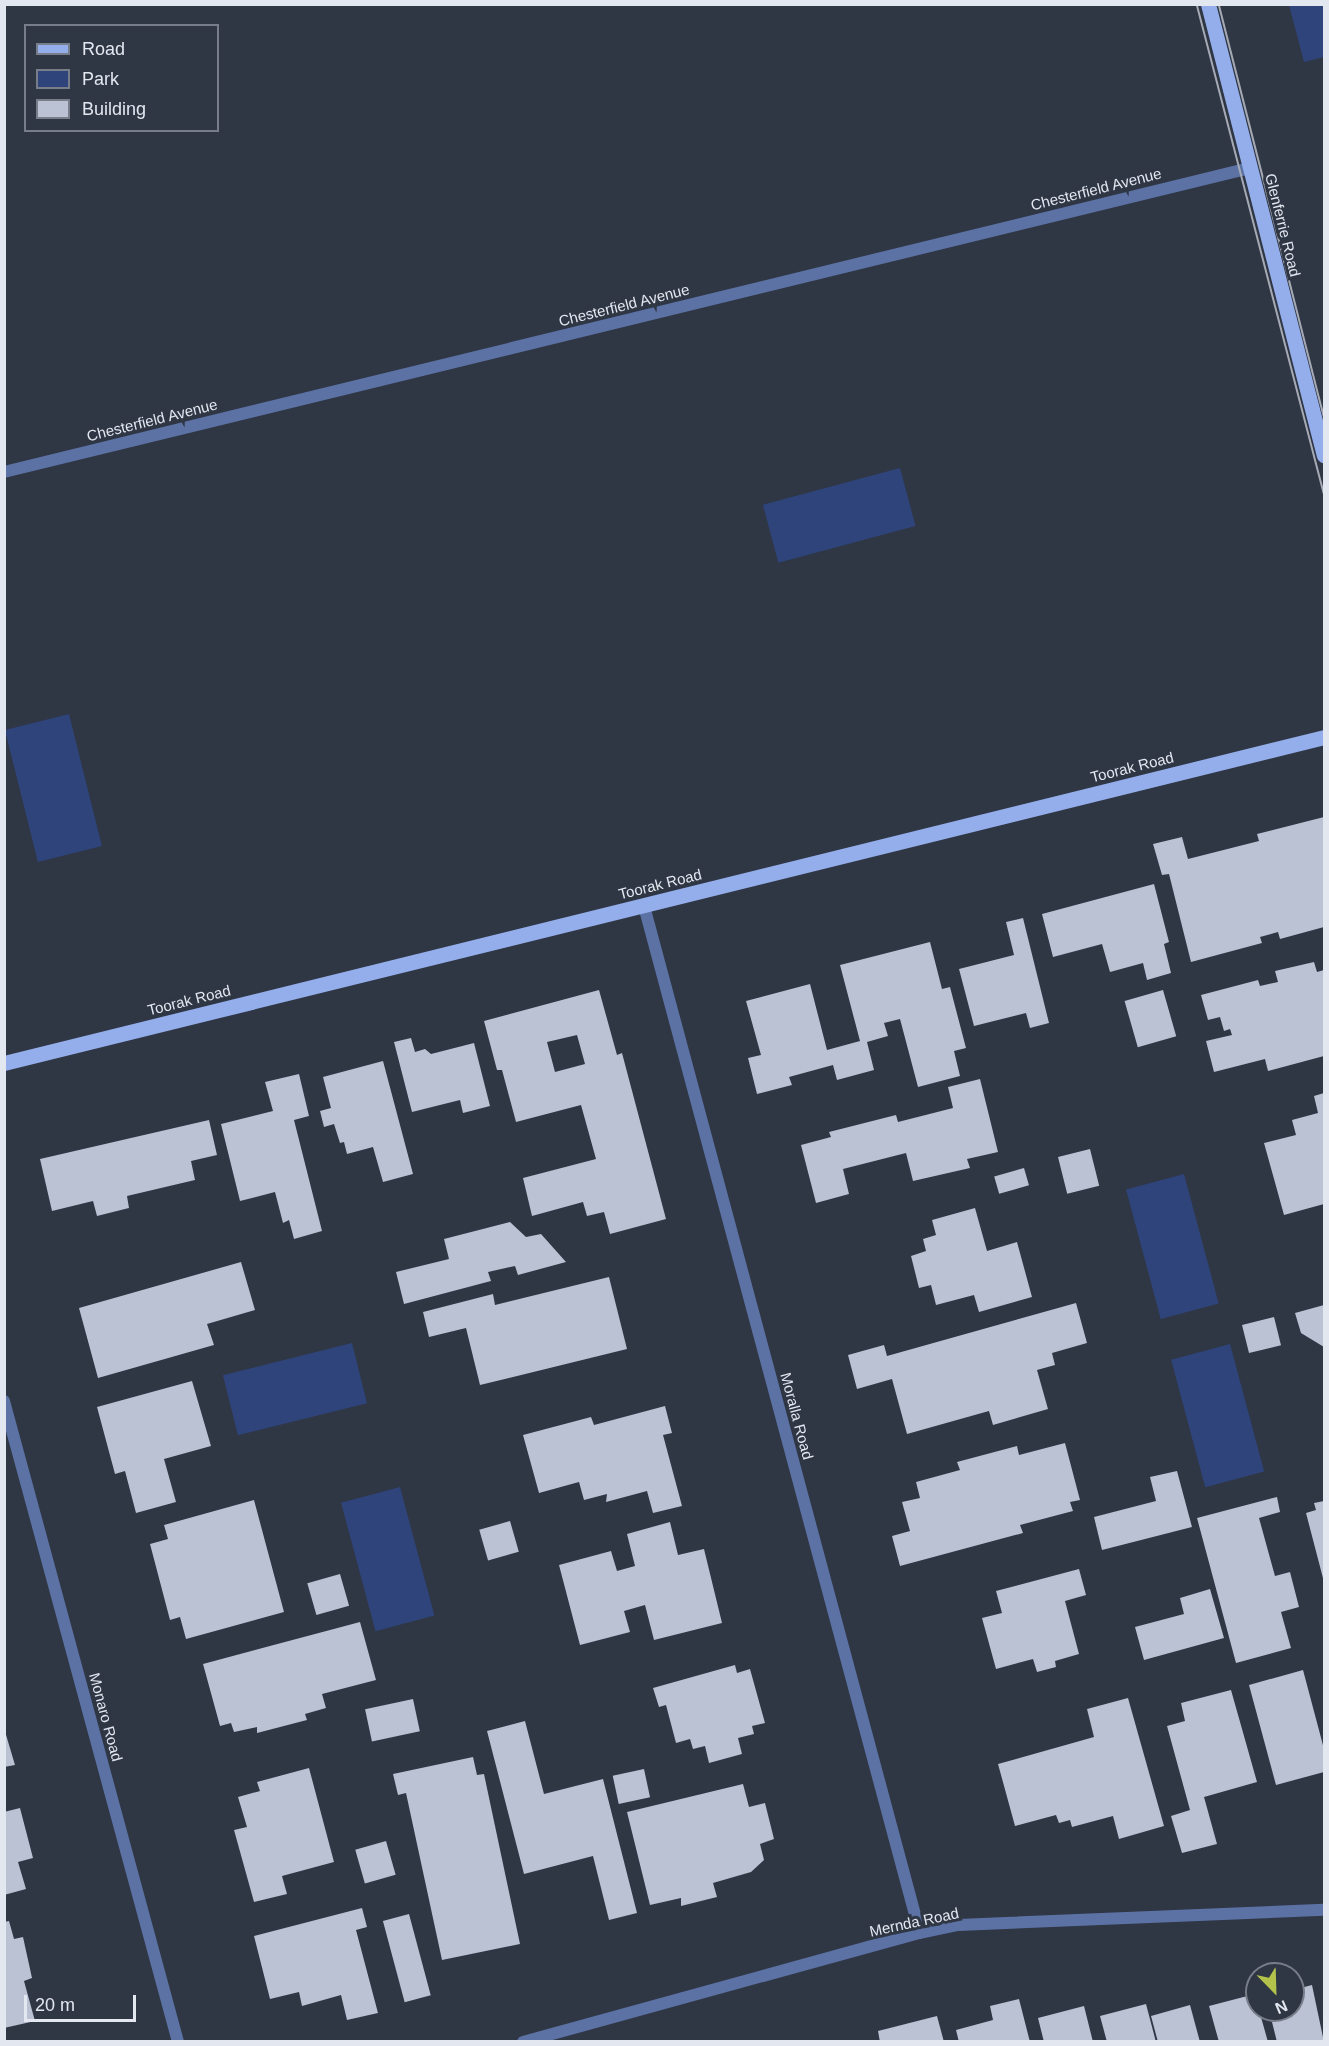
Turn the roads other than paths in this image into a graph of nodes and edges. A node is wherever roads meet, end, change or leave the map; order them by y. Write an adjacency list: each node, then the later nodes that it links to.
1 (1208, 4): 2 (main road, Glenferrie Road)
2 (1250, 168): 3 (main road, Glenferrie Road); 4 (street, Chesterfield Avenue)
3 (1324, 455)
4 (4, 472)
5 (1324, 737): 6 (main road, Toorak Road)
6 (644, 906): 7 (main road, Toorak Road); 10 (street, Moralla Road)
7 (4, 1063)
8 (4, 1401): 11 (street, Monaro Road)
9 (1324, 1910): 10 (street, Mernda Road)
10 (920, 1933): 12 (street, Mernda Road)
11 (178, 2042)
12 (523, 2042)

